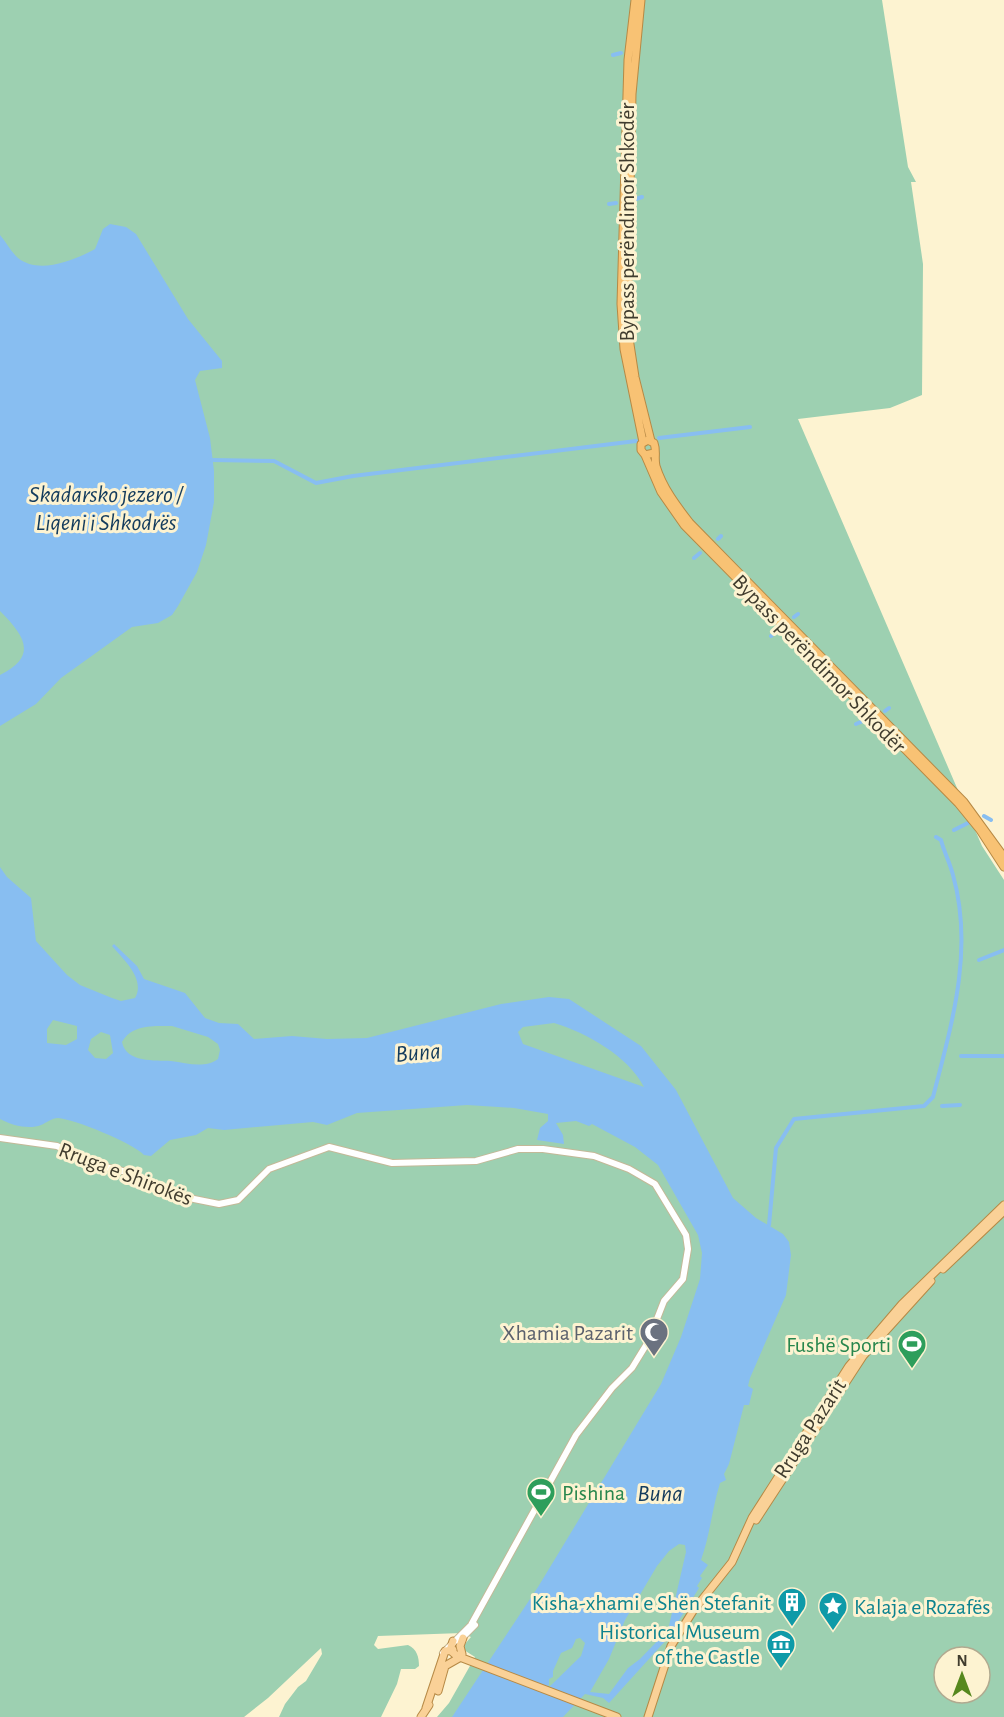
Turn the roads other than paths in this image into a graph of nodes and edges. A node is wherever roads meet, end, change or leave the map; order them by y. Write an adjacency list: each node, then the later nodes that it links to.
1 (635, 0): 4 (highway, Bypass perëndimor Shkodër)
2 (641, 0): 3 (highway, Bypass perëndimor Shkodër)
3 (651, 441): 4 (highway); 5 (highway, Bypass perëndimor Shkodër)
4 (643, 442): 6 (highway, Bypass perëndimor Shkodër)
5 (654, 453): 6 (highway); 7 (highway, Bypass perëndimor Shkodër)
6 (645, 455): 8 (highway, Bypass perëndimor Shkodër)
7 (1004, 857)
8 (1004, 867)
9 (0, 1138): 13 (main road, Rruga e Shirokës)
10 (1004, 1205): 12 (main road, Rruga Pazarit)
11 (1004, 1211): 12 (main road, Rruga Pazarit)
12 (750, 1526): 22 (main road); 23 (main road)
13 (479, 1610): 14 (main road); 15 (main road)
14 (463, 1638): 16 (main road); 17 (main road)
15 (453, 1641): 16 (main road)
16 (446, 1651): 17 (main road); 18 (main road); 19 (main road)
17 (462, 1656): 18 (main road); 20 (main road)
18 (442, 1671): 19 (main road)
19 (426, 1708): 21 (main road)
20 (615, 1716)
21 (421, 1717)
22 (648, 1717)
23 (654, 1717)

